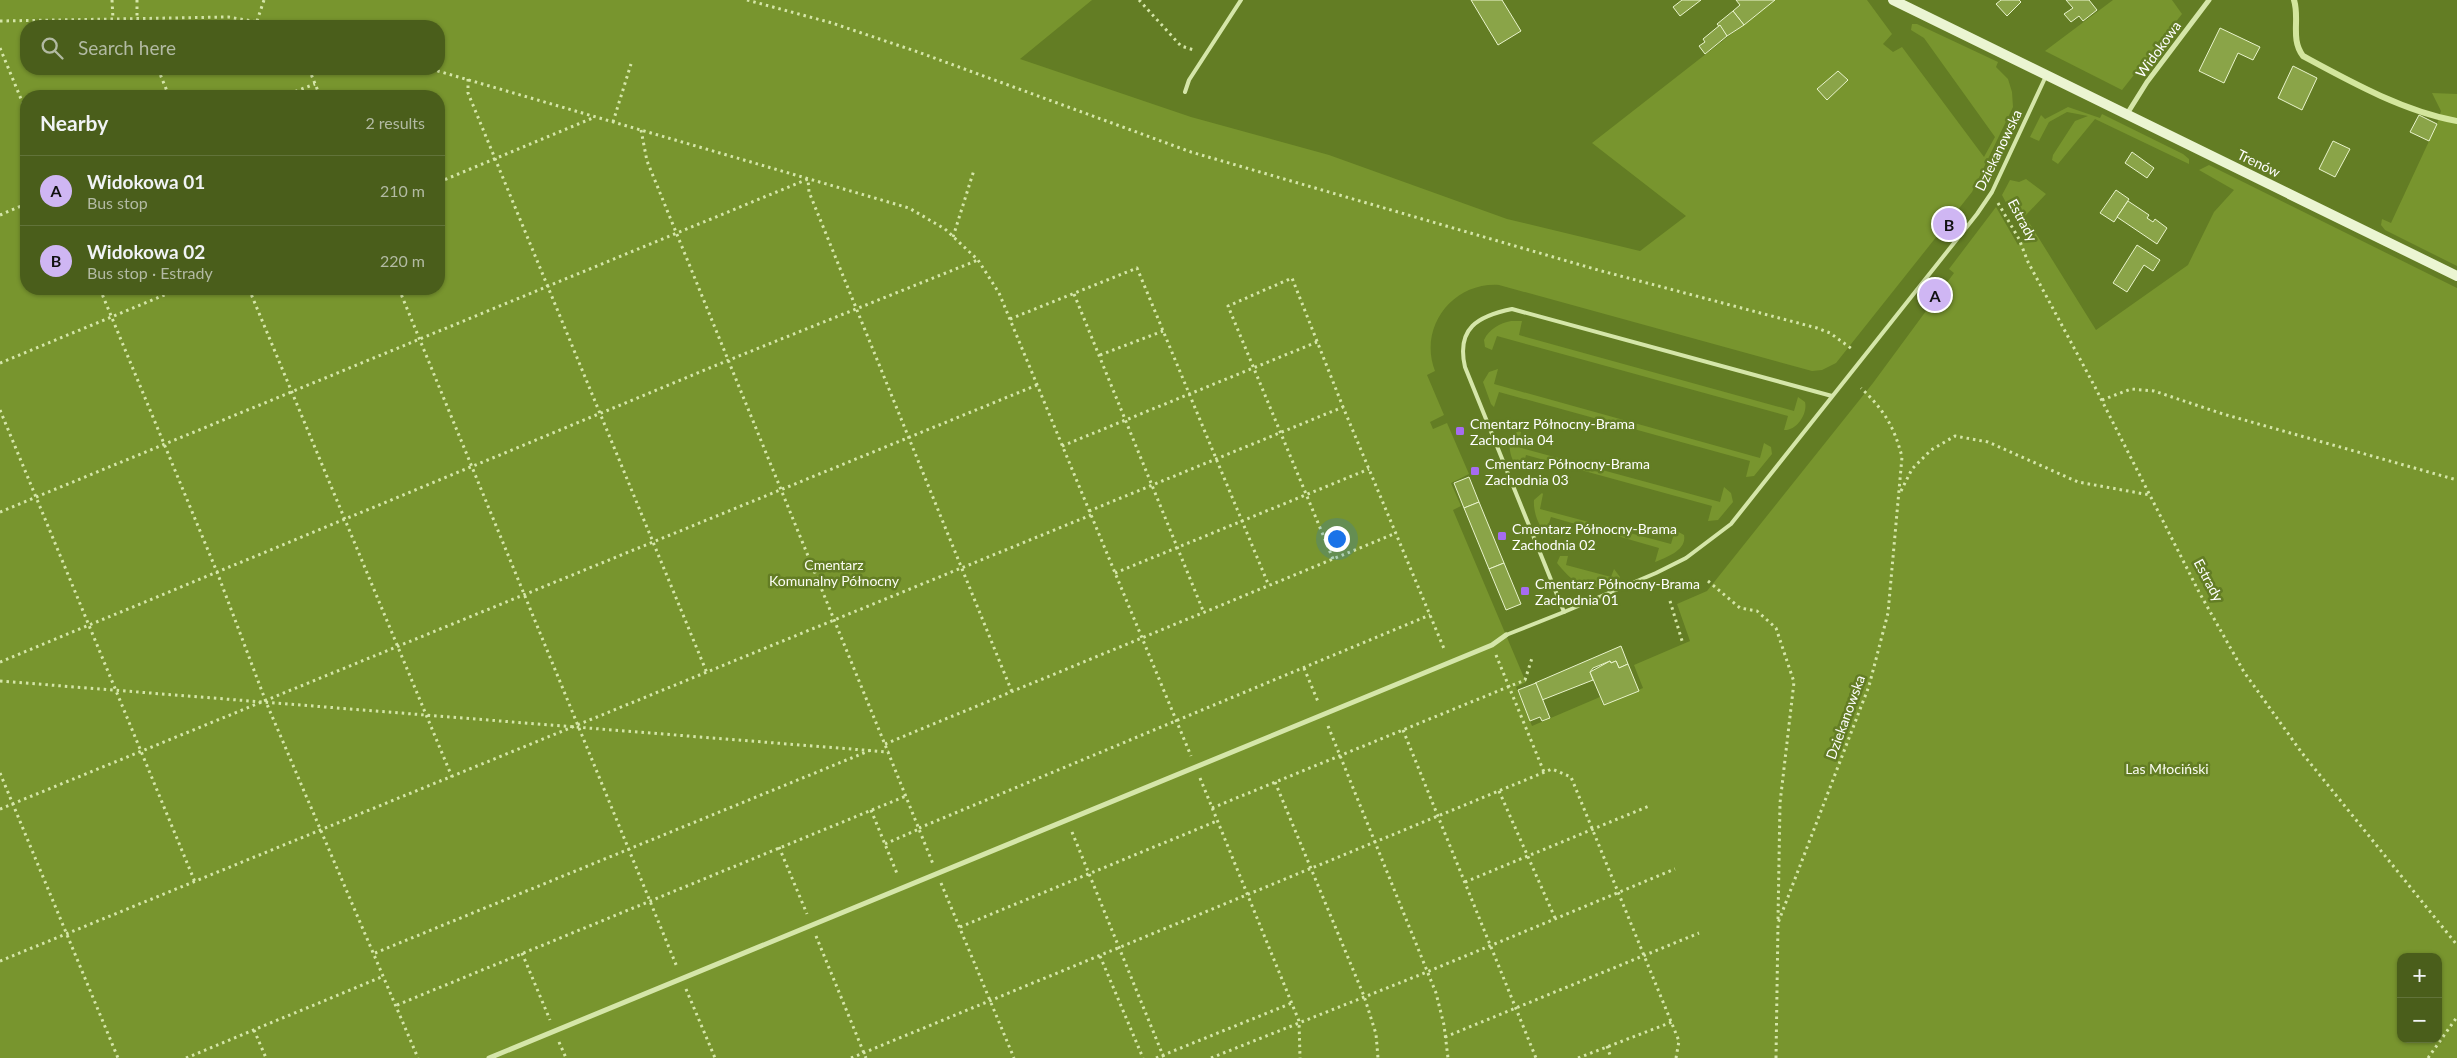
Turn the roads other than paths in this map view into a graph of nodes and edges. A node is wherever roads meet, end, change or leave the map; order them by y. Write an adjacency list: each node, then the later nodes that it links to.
1 (1241, 0): 5 (lane)
2 (1893, 0): 4 (main road)
3 (2209, 0): 6 (street, Widokowa)
4 (2047, 75): 6 (main road, Trenów); 8 (lane, Dziekanowska)
5 (1185, 92)
6 (2127, 114): 7 (main road, Trenów)
7 (2457, 276)
8 (1832, 396): 9 (lane, Dziekanowska); 9 (lane)
9 (1564, 612): 10 (lane, Dziekanowska)
10 (1506, 634): 11 (street)
11 (489, 1058)

